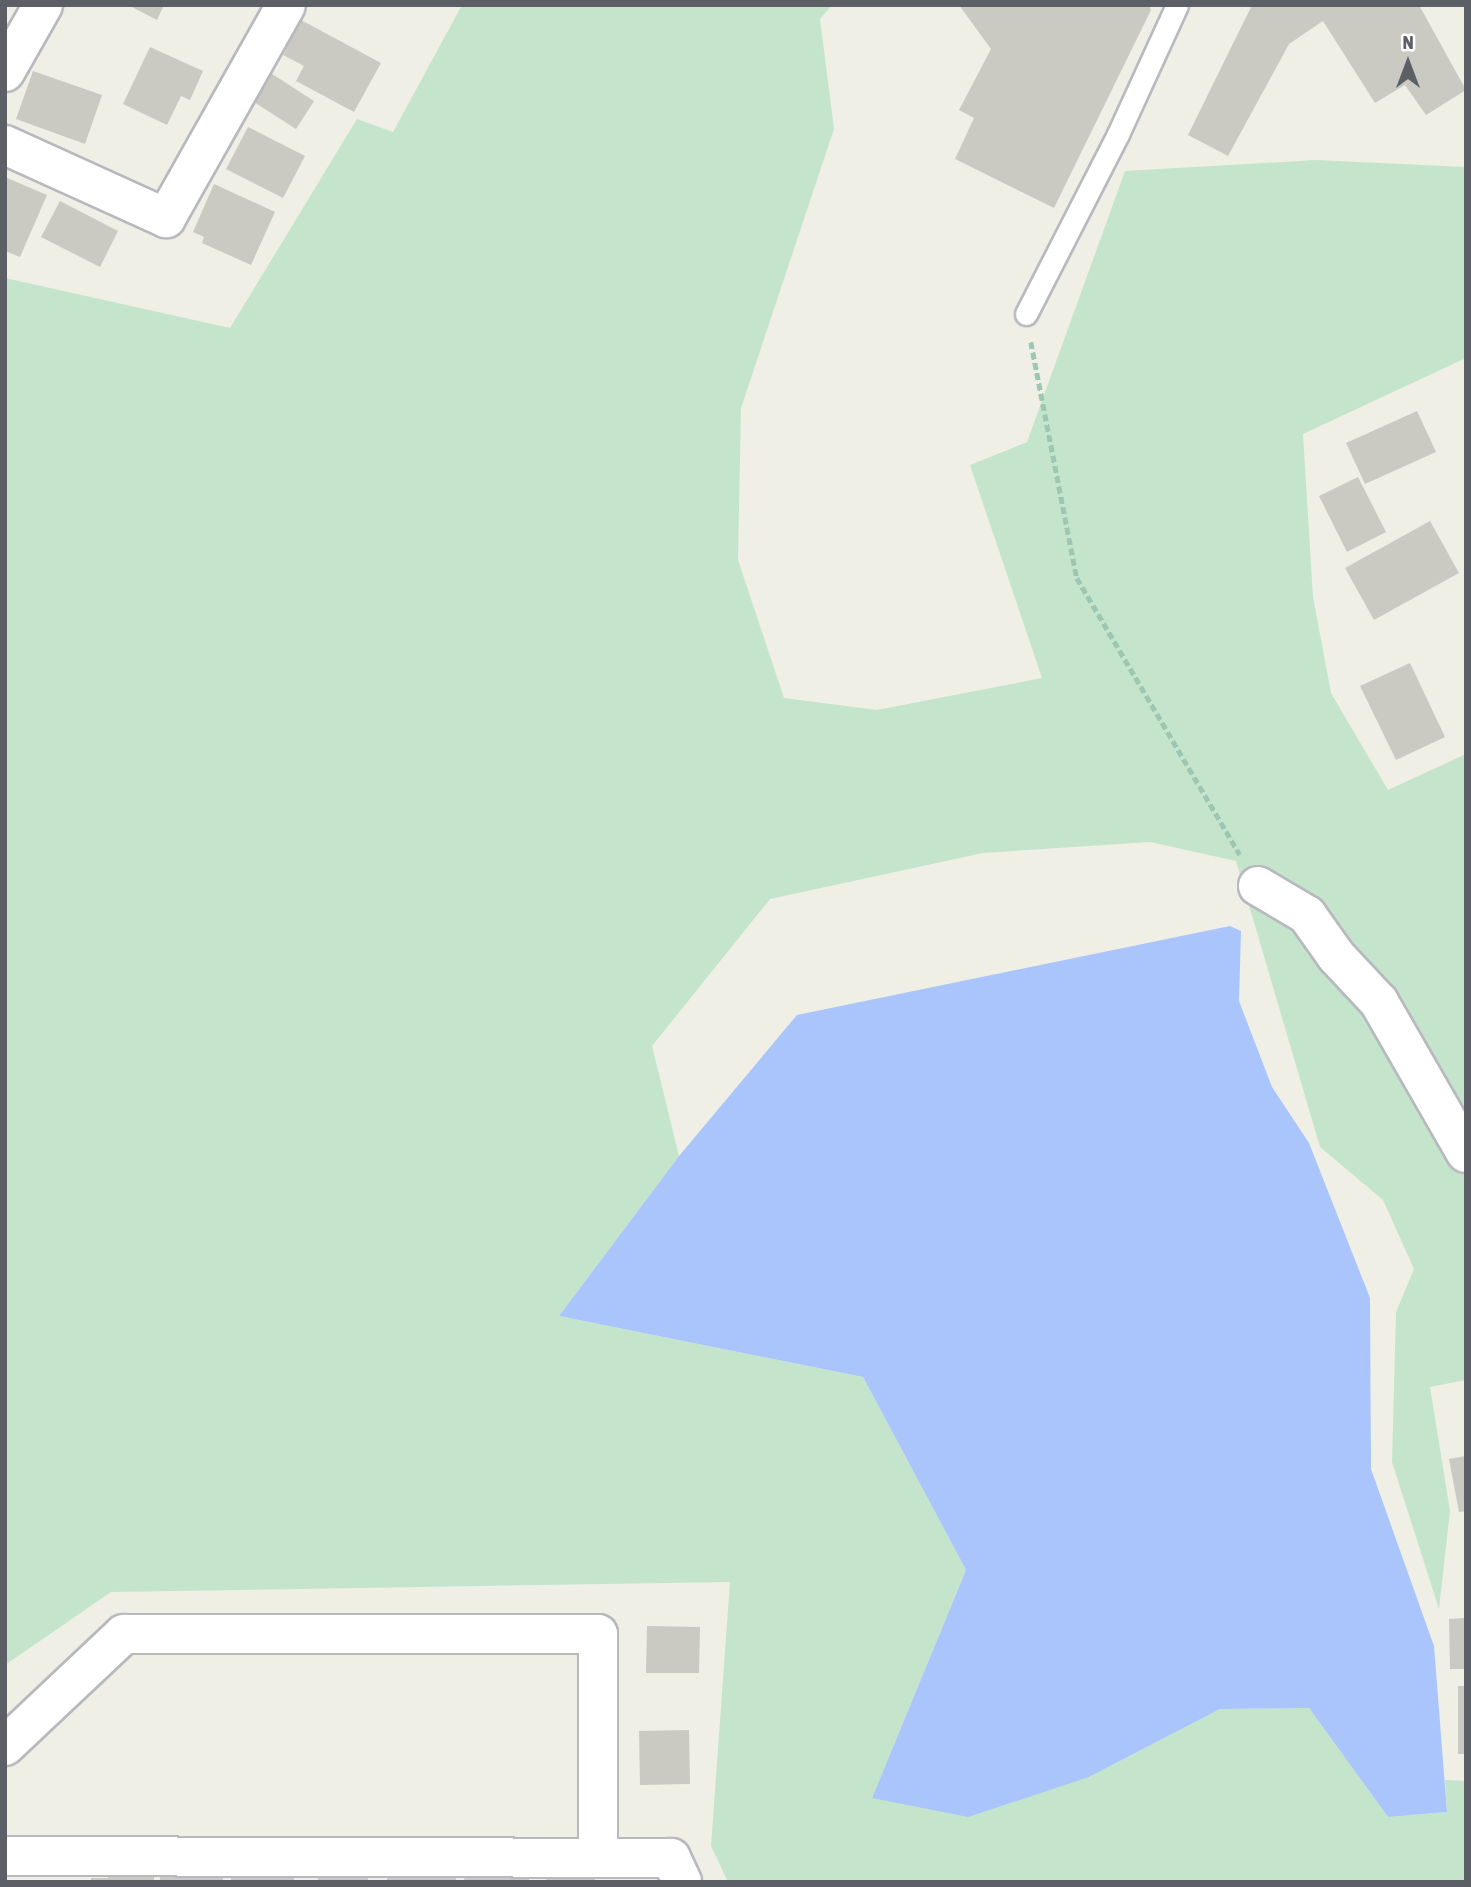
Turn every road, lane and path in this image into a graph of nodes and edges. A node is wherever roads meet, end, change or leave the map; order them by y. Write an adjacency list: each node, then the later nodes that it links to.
1 (43, 5): 4 (street)
2 (286, 5): 5 (street)
3 (1177, 5): 6 (lane)
4 (5, 72)
5 (5, 145)
6 (1026, 314): 7 (path)
7 (1258, 886): 8 (street)
8 (1466, 1153)
9 (5, 1746): 10 (street)
10 (598, 1855): 11 (street); 12 (street)
11 (5, 1856)
12 (682, 1882)

